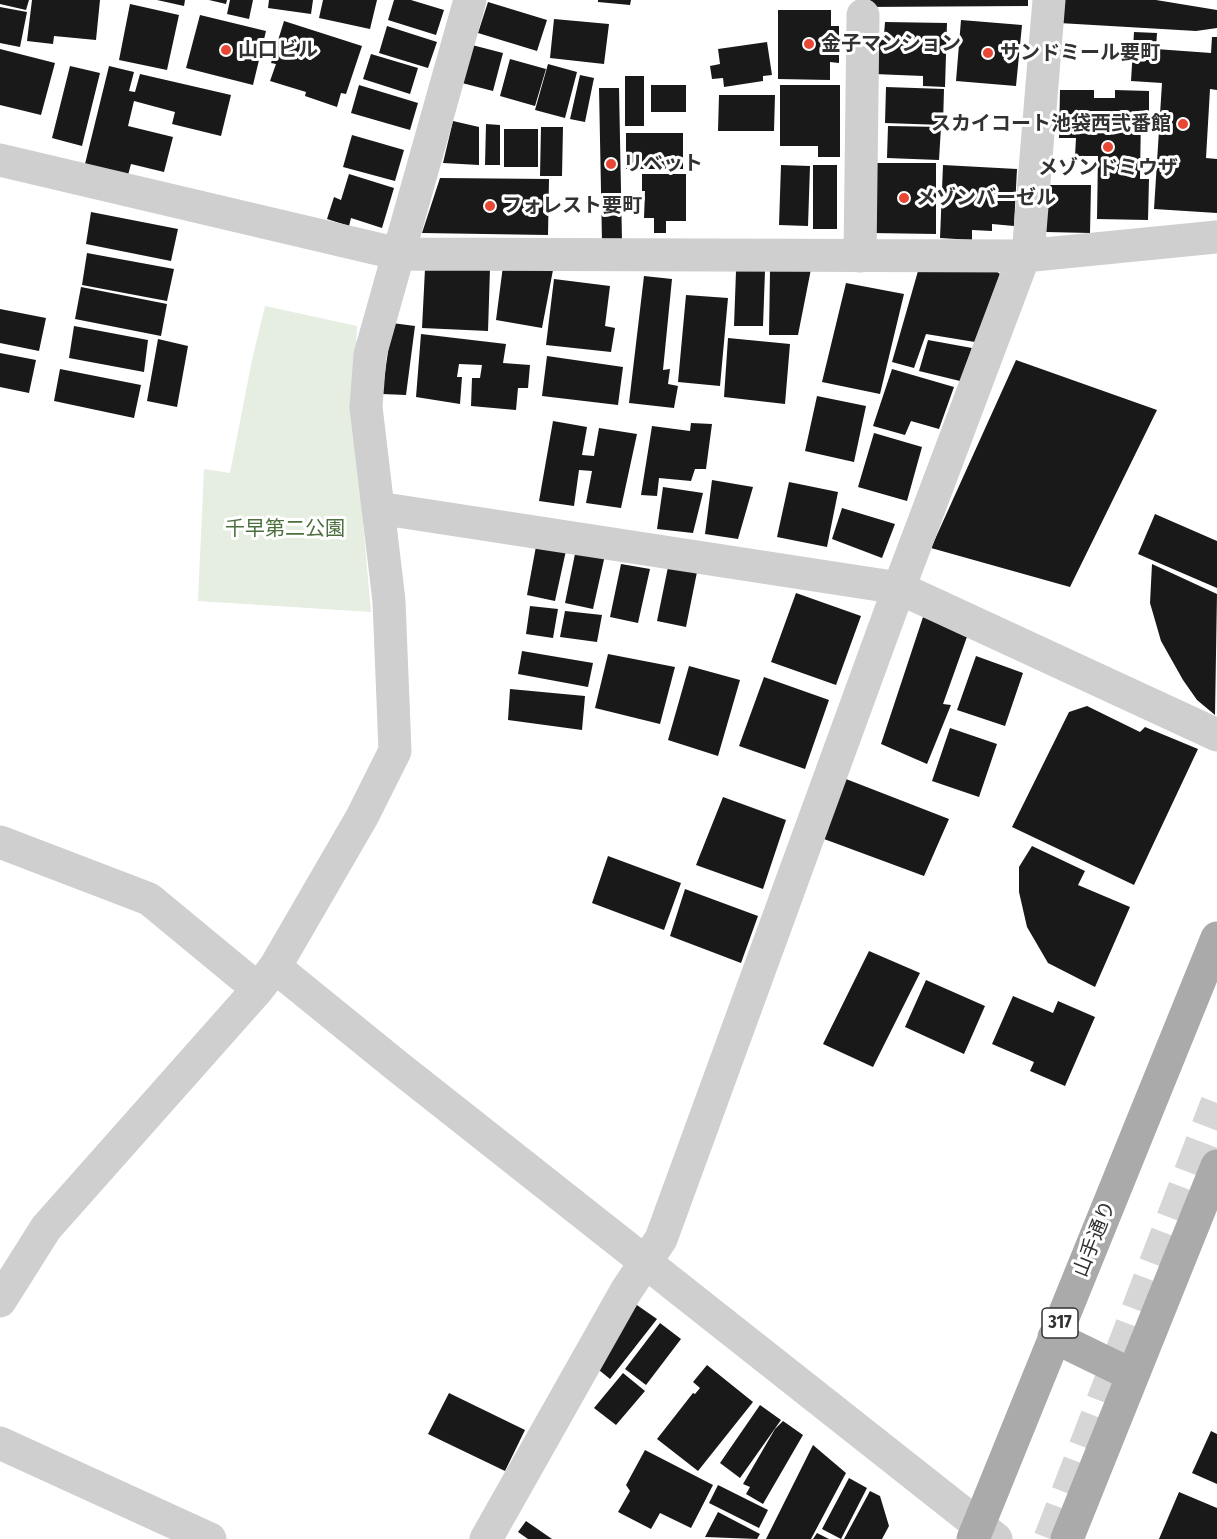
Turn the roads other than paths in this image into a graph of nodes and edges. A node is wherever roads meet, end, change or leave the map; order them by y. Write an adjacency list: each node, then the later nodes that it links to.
1 (470, 0): 6 (street)
2 (1049, 0): 8 (street)
3 (863, 15): 7 (street)
4 (0, 160): 6 (street)
5 (1217, 237): 8 (street)
6 (399, 254): 7 (street); 9 (street)
7 (860, 256): 8 (street)
8 (1024, 256): 10 (street)
9 (378, 508): 10 (street); 14 (street)
10 (899, 588): 11 (street); 16 (street)
11 (1217, 735)
12 (0, 842): 14 (street)
13 (1217, 938): 18 (main road, 山手通り / 317)
14 (266, 978): 16 (street); 17 (street)
15 (1217, 1166): 19 (main road)
16 (646, 1264): 21 (street); 23 (street)
17 (0, 1301)
18 (1054, 1337): 19 (main road); 21 (main road, 山手通り / 317)
19 (1132, 1375): 24 (main road)
20 (0, 1443): 22 (street)
21 (982, 1534)
22 (210, 1539)
23 (486, 1539)
24 (1067, 1539)

